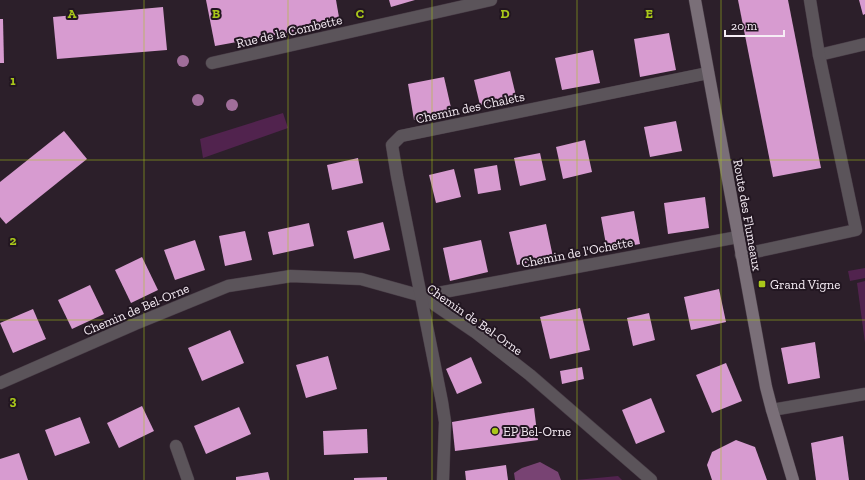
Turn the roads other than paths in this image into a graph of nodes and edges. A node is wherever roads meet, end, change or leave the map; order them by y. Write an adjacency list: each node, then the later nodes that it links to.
1 (491, 0): 6 (street, Rue de la Combette)
2 (695, 0): 7 (street, Route des Flumeaux)
3 (810, 0): 5 (street)
4 (865, 44): 5 (street)
5 (819, 55): 9 (street)
6 (212, 63)
7 (708, 73): 8 (street, Route des Flumeaux); 10 (street, Chemin des Chalets)
8 (738, 237): 9 (street, Route des Flumeaux); 10 (street, Chemin de l'Ochette)
9 (741, 255): 13 (street, Route des Flumeaux)
10 (422, 296): 11 (street, Chemin de Bel-Orne); 15 (street, Chemin de Bel-Orne); 17 (street)
11 (0, 383)
12 (865, 394): 13 (street)
13 (772, 410): 19 (street, Route des Flumeaux)
14 (176, 446): 16 (street)
15 (640, 475): 18 (street, Chemin de Bel-Orne)
16 (188, 480)
17 (443, 480)
18 (651, 480)
19 (793, 480)

